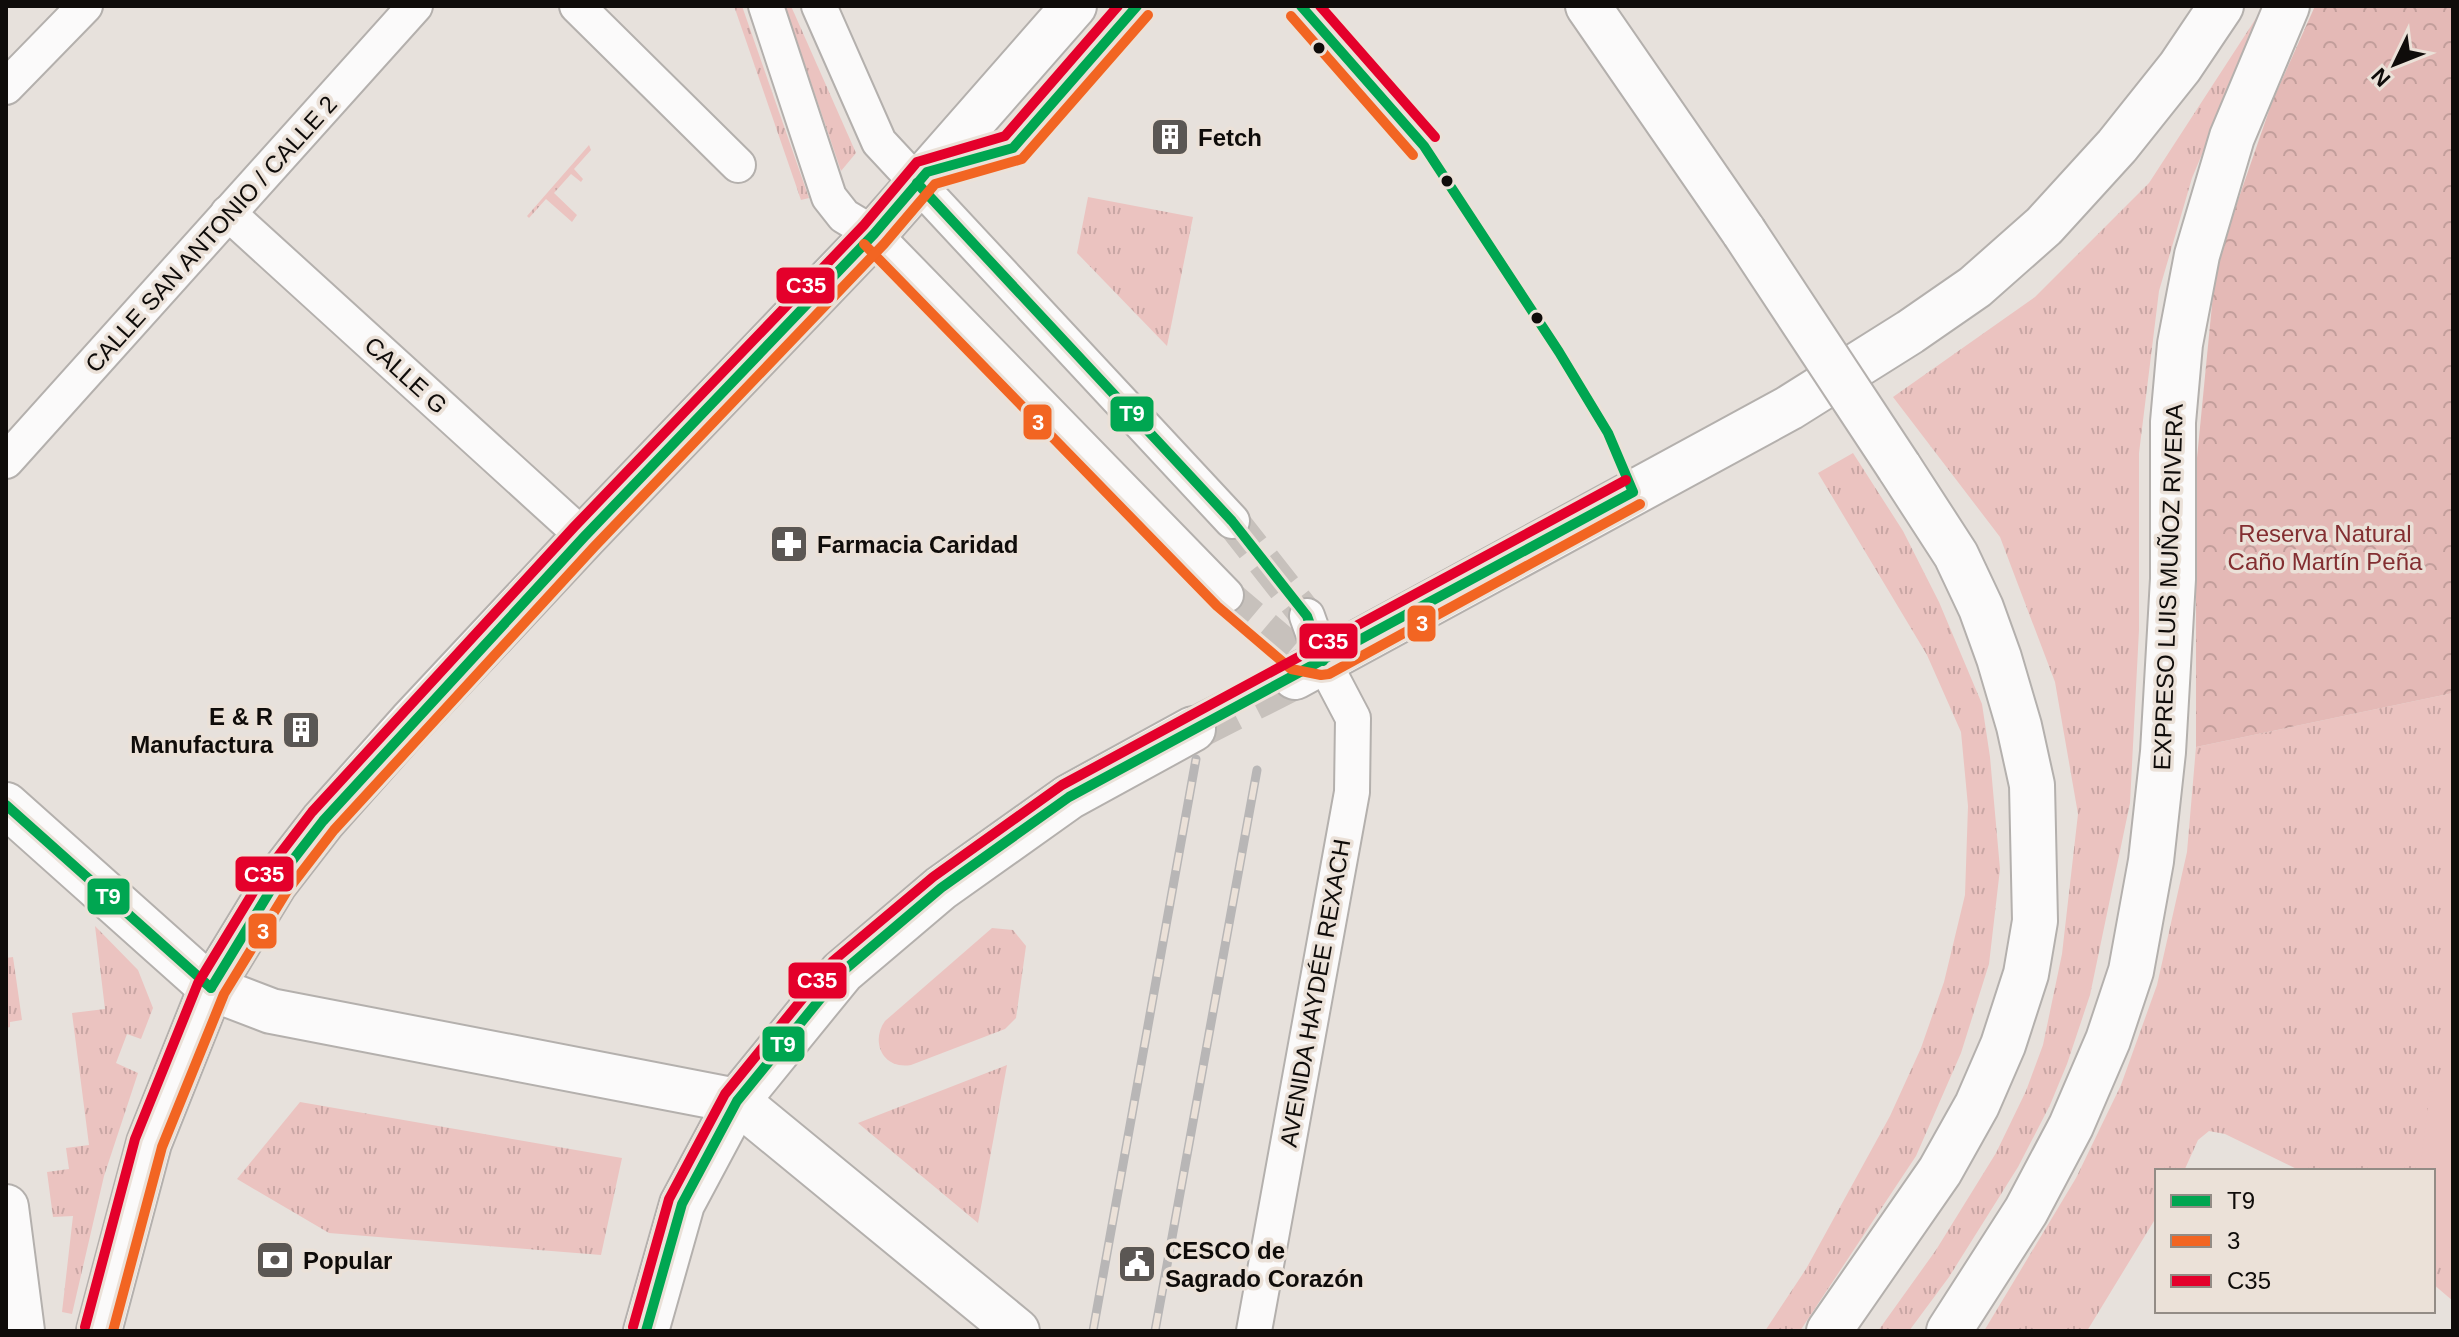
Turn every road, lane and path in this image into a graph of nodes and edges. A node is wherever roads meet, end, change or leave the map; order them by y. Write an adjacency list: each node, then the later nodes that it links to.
1 (85, 6): 10 (street)
2 (415, 6): 13 (street, CALLE SAN ANTONIO / CALLE 2)
3 (577, 6): 11 (street)
4 (766, 6): 14 (street)
5 (819, 6): 12 (street)
6 (1074, 6): 12 (main road)
7 (1588, 6): 31 (main road, bridge)
8 (2221, 6): 20 (main road)
9 (2287, 6): 32 (main road, EXPRESO LUIS MUÑOZ RIVERA)
10 (6, 87)
11 (738, 165)
12 (917, 183): 14 (main road); 16 (street)
13 (228, 213): 15 (street, CALLE SAN ANTONIO / CALLE 2); 17 (street, CALLE G)
14 (874, 234): 17 (main road); 18 (street)
15 (6, 461)
16 (1232, 521)
17 (584, 537): 23 (main road)
18 (1226, 595)
19 (1307, 616): 20 (street, AVENIDA HAYDÉE REXACH)
20 (1306, 665): 30 (street, AVENIDA HAYDÉE REXACH)
21 (1193, 729): 24 (main road)
22 (6, 805): 23 (main road)
23 (211, 988): 24 (main road); 27 (main road)
24 (737, 1101): 28 (main road); 29 (main road)
25 (6, 1207): 26 (main road)
26 (22, 1331)
27 (99, 1331)
28 (646, 1331)
29 (1017, 1331)
30 (1254, 1331)
31 (1829, 1331)
32 (1949, 1331)

